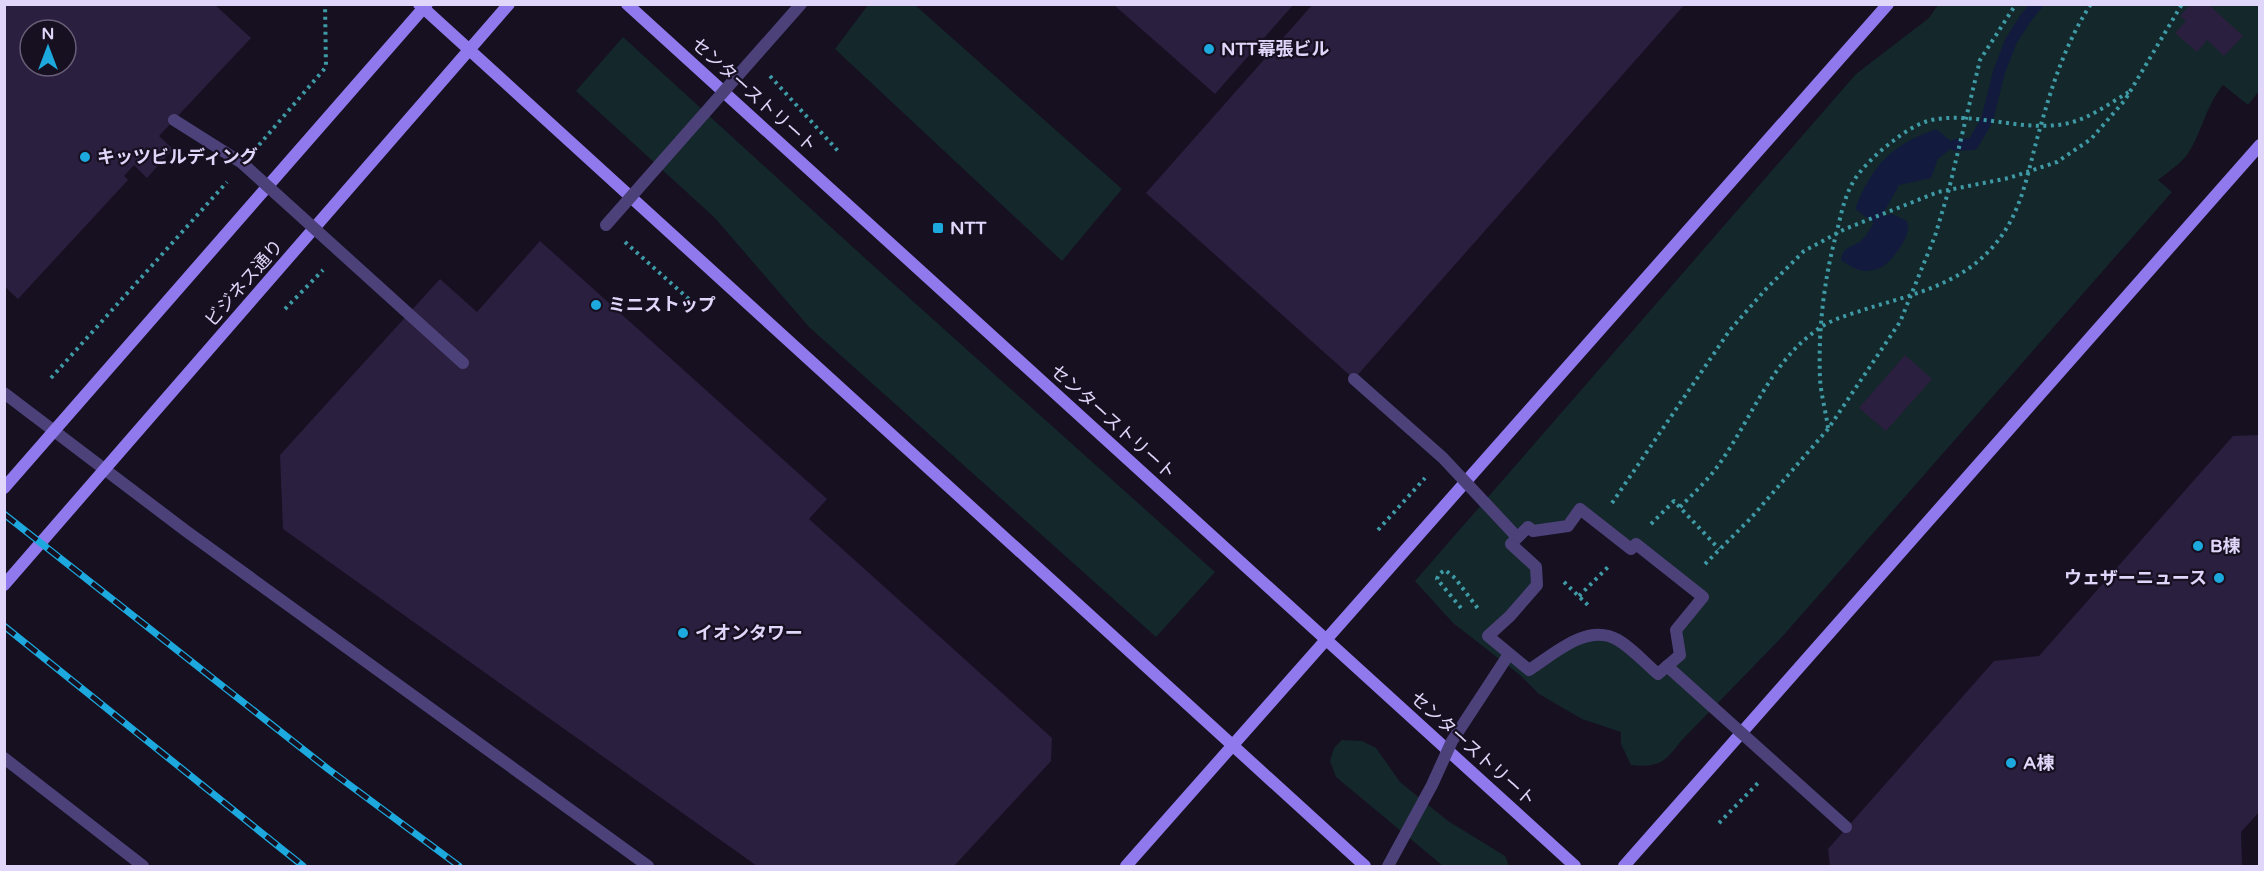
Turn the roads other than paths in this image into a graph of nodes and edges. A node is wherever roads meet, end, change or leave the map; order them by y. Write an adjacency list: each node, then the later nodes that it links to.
1 (509, 4): 6 (street, ビジネス通り)
2 (627, 4): 18 (street, センターストリート)
3 (801, 4): 9 (street, bridge)
4 (1888, 4): 18 (street)
5 (423, 6): 6 (street); 13 (street)
6 (469, 51): 14 (street, ビジネス通り); 21 (street)
7 (174, 120): 10 (street, bridge)
8 (2259, 145): 30 (street)
9 (606, 225)
10 (463, 363)
11 (1354, 380): 16 (street, bridge)
12 (4, 393): 13 (street)
13 (54, 431): 14 (street); 15 (street)
14 (105, 470): 17 (street, ビジネス通り); 25 (street)
15 (4, 488)
16 (1516, 537): 19 (street); 20 (street)
17 (4, 585)
18 (1326, 640): 21 (street); 29 (street, センターストリート)
19 (1509, 654): 20 (street); 28 (street, bridge)
20 (1667, 666): 23 (street, bridge)
21 (1232, 746): 26 (street); 27 (street)
22 (4, 758): 24 (street)
23 (1846, 826)
24 (143, 867)
25 (648, 867)
26 (1126, 867)
27 (1365, 867)
28 (1388, 867)
29 (1575, 867)
30 (1624, 867)

